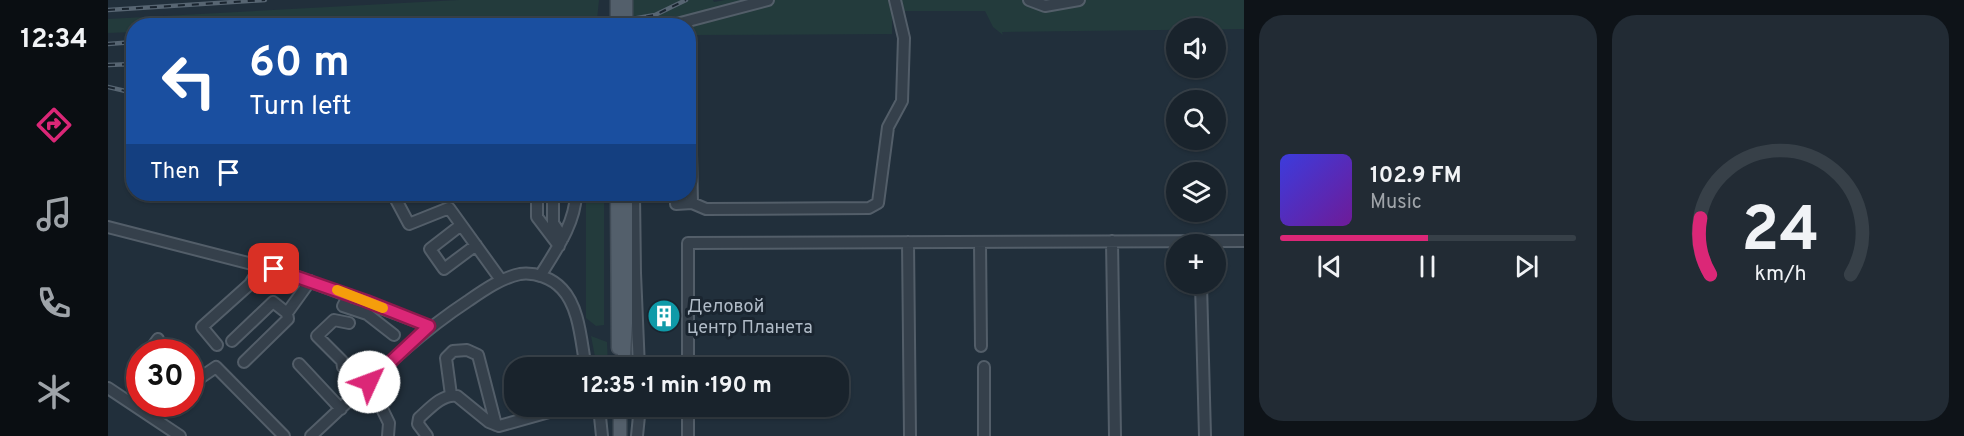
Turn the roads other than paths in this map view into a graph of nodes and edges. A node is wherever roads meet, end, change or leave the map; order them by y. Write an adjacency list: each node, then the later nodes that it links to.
1 (617, 0): 7 (main road, bridge)
2 (626, 0): 8 (main road, bridge)
3 (768, 0): 9 (street)
4 (895, 0): 18 (street)
5 (1029, 0): 6 (street)
6 (1079, 0)
7 (617, 18)
8 (626, 18)
9 (696, 19)
10 (396, 201): 19 (street)
11 (537, 201): 23 (street)
12 (553, 201): 23 (street)
13 (576, 201): 23 (street)
14 (616, 201): 37 (main road)
15 (626, 201): 37 (main road)
16 (634, 201): 45 (street)
17 (676, 201): 18 (street)
18 (692, 203)
19 (461, 225): 28 (street); 28 (street)
20 (108, 227): 29 (street)
21 (1112, 241): 25 (street); 26 (street); 72 (street)
22 (1244, 241): 27 (street)
23 (561, 242): 30 (street)
24 (908, 242): 25 (street); 46 (street); 70 (street)
25 (980, 242): 42 (street)
26 (1166, 242)
27 (1226, 242)
28 (476, 245): 31 (street)
29 (261, 266): 32 (street); 41 (street)
30 (540, 276): 31 (street); 43 (street)
31 (501, 280): 38 (street)
32 (310, 281): 34 (street); 35 (street)
33 (1201, 294): 73 (street)
34 (349, 295): 38 (street); 39 (street)
35 (287, 313): 40 (street); 47 (street)
36 (349, 323): 51 (street)
37 (621, 323): 44 (main road)
38 (429, 326): 51 (street)
39 (394, 335)
40 (232, 341)
41 (217, 345)
42 (981, 346)
43 (583, 357)
44 (621, 357)
45 (638, 357)
46 (688, 357)
47 (244, 362)
48 (299, 364): 54 (street)
49 (984, 367): 71 (street)
50 (204, 375): 62 (street)
51 (367, 385): 54 (street); 64 (street)
52 (108, 388): 61 (street)
53 (451, 395): 60 (street); 60 (street); 65 (street)
54 (341, 409): 63 (street)
55 (536, 417): 60 (street)
56 (599, 417): 66 (street)
57 (620, 417): 67 (main road)
58 (639, 417): 68 (street)
59 (688, 417): 69 (street)
60 (499, 429)
61 (180, 436)
62 (284, 436)
63 (312, 436)
64 (388, 436)
65 (427, 436)
66 (602, 436)
67 (620, 436)
68 (638, 436)
69 (688, 436)
70 (910, 436)
71 (984, 436)
72 (1114, 436)
73 (1205, 436)

